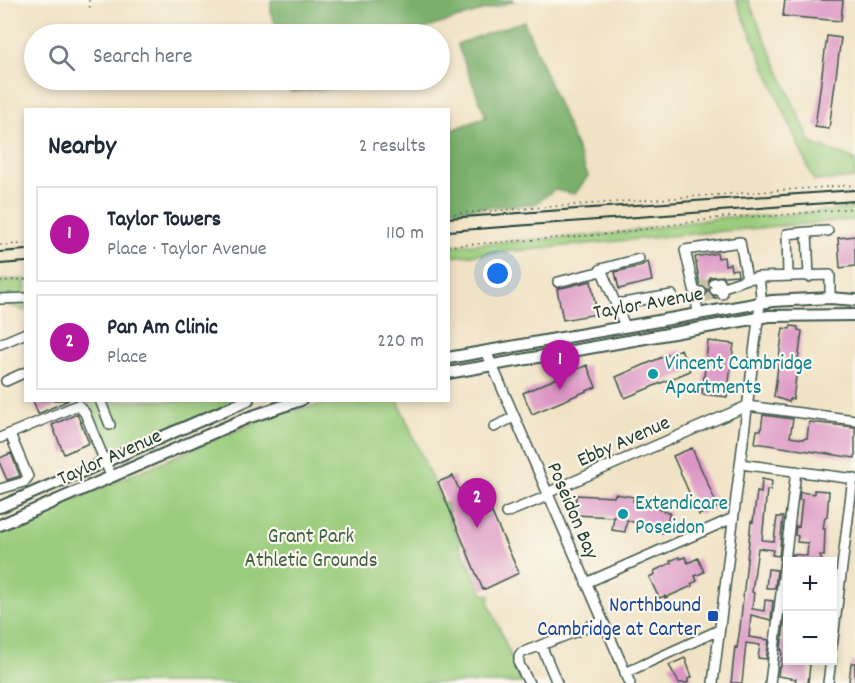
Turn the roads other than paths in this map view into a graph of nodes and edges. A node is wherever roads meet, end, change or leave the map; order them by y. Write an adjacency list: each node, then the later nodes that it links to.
1 (828, 231): 2 (street)
2 (807, 232): 5 (street); 7 (street)
3 (639, 259): 4 (street)
4 (602, 271): 9 (street); 17 (street)
5 (788, 275): 6 (street); 7 (street)
6 (759, 277): 8 (street); 16 (street)
7 (809, 277): 13 (street)
8 (747, 279): 10 (street); 18 (street)
9 (558, 282)
10 (716, 289)
11 (672, 295): 17 (street)
12 (24, 298): 14 (street)
13 (830, 298): 15 (main road, Taylor Avenue); 16 (main road, Taylor Avenue)
14 (0, 299)
15 (855, 300)
16 (760, 303): 18 (main road, Taylor Avenue); 20 (street)
17 (616, 304): 21 (street)
18 (698, 313): 21 (main road, Taylor Avenue)
19 (855, 315): 20 (main road, Taylor Avenue)
20 (758, 318): 26 (main road, Taylor Avenue); 34 (street)
21 (625, 326): 24 (main road, Taylor Avenue)
22 (24, 334): 23 (street)
23 (0, 344)
24 (486, 351): 25 (main road, Taylor Avenue); 26 (street, Poseidon Bay)
25 (450, 358)
26 (492, 366): 28 (main road, Taylor Avenue); 35 (street, Poseidon Bay)
27 (24, 373): 29 (street)
28 (450, 373)
29 (6, 381)
30 (81, 402): 39 (street); 41 (street)
31 (101, 402): 37 (street)
32 (243, 402): 41 (main road, Taylor Avenue)
33 (295, 402): 44 (main road, Taylor Avenue)
34 (747, 406): 36 (street); 42 (street); 47 (street, Ebby Avenue)
35 (514, 417): 38 (street); 47 (street, Poseidon Bay)
36 (855, 420)
37 (110, 425)
38 (494, 427)
39 (10, 434): 40 (street); 46 (street)
40 (0, 438)
41 (106, 462): 44 (street); 48 (main road, Taylor Avenue)
42 (740, 464): 43 (street); 50 (street)
43 (796, 471): 45 (street); 63 (street)
44 (111, 476): 51 (main road, Taylor Avenue)
45 (854, 478): 53 (street)
46 (0, 489)
47 (548, 495): 49 (street, Ebby Avenue); 52 (street, Poseidon Bay)
48 (0, 507)
49 (506, 513)
50 (733, 519): 52 (street); 55 (street)
51 (0, 525)
52 (586, 583): 54 (street, Poseidon Bay)
53 (837, 611)
54 (603, 621): 56 (street); 58 (street, Poseidon Bay)
55 (719, 630): 58 (street); 62 (street)
56 (541, 645): 59 (street); 60 (street)
57 (830, 665): 64 (street)
58 (625, 673): 61 (street, Poseidon Bay)
59 (529, 683)
60 (557, 683)
61 (630, 683)
62 (713, 683)
63 (770, 683)
64 (828, 683)

